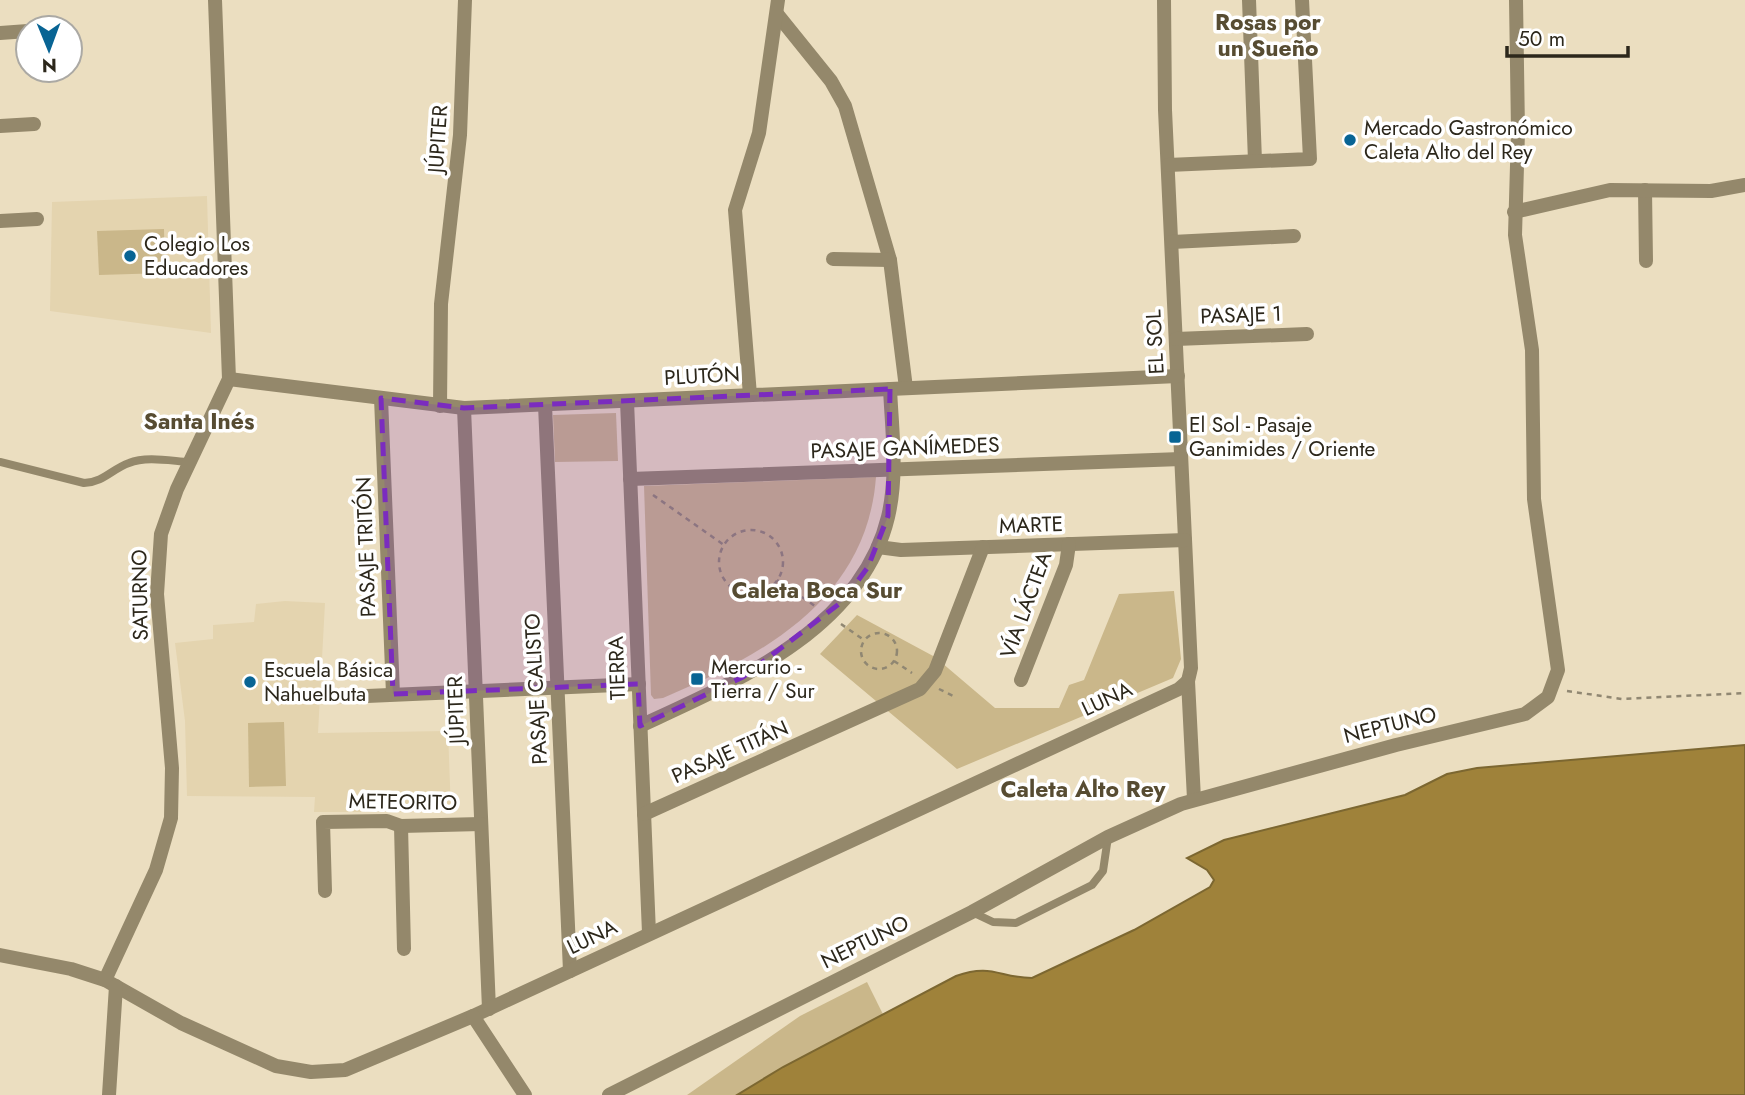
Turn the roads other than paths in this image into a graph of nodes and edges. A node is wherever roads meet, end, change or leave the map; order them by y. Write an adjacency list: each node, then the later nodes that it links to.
1 (215, 0): 25 (street, SATURNO)
2 (465, 0): 31 (street, JÚPITER)
3 (1164, 0): 11 (street, EL SOL)
4 (1249, 0): 10 (street)
5 (1303, 0): 10 (street)
6 (1516, 0): 14 (street)
7 (777, 7): 20 (street); 28 (street)
8 (34, 124): 9 (street)
9 (0, 126)
10 (1255, 161): 11 (street)
11 (1168, 165): 18 (street, EL SOL)
12 (1745, 185): 13 (street)
13 (1645, 190): 14 (street); 21 (street)
14 (1514, 212): 51 (street, NEPTUNO)
15 (37, 219): 16 (street)
16 (0, 221)
17 (1294, 236): 18 (street)
18 (1171, 242): 23 (street, EL SOL)
19 (833, 259): 20 (street)
20 (890, 260): 26 (street)
21 (1646, 261)
22 (1307, 334): 23 (street, PASAJE 1)
23 (1176, 339): 24 (street, EL SOL)
24 (1178, 376): 26 (street, PLUTÓN); 34 (street, EL SOL)
25 (229, 379): 29 (street, PLUTÓN); 36 (street, SATURNO)
26 (906, 388): 27 (street, PLUTÓN)
27 (890, 389): 28 (street, PLUTÓN); 37 (street)
28 (750, 395): 30 (street, PLUTÓN)
29 (381, 398): 31 (street, PLUTÓN); 48 (street, PASAJE TRITÓN)
30 (627, 401): 32 (street, PLUTÓN); 38 (street, TIERRA)
31 (440, 405): 33 (street, PLUTÓN)
32 (545, 405): 33 (street, PLUTÓN); 46 (street, PASAJE CALISTO)
33 (464, 408): 47 (street, JÚPITER)
34 (1181, 459): 37 (street, PASAJE GANÍMEDES); 39 (street, EL SOL)
35 (0, 462): 36 (lane)
36 (190, 462): 62 (street, SATURNO)
37 (893, 469): 38 (street, PASAJE GANÍMEDES); 41 (street)
38 (630, 478): 45 (street, TIERRA)
39 (1185, 540): 40 (street, MARTE); 44 (street, EL SOL)
40 (1069, 544): 42 (street, MARTE); 43 (street, VÍA LÁCTEA)
41 (878, 547): 42 (street, MARTE); 50 (street)
42 (983, 547): 52 (street, PASAJE TITÁN)
43 (1021, 680)
44 (1188, 681): 51 (street, EL SOL); 58 (street, LUNA)
45 (639, 684): 46 (street); 50 (street, TIERRA)
46 (557, 688): 47 (street); 61 (street, PASAJE CALISTO)
47 (476, 691): 48 (street); 53 (street, JÚPITER)
48 (393, 694): 49 (street)
49 (344, 696)
50 (640, 726): 52 (street, TIERRA)
51 (1194, 800): 55 (street, NEPTUNO)
52 (644, 814): 58 (street, TIERRA)
53 (481, 824): 54 (street, METEORITO); 63 (street, JÚPITER)
54 (401, 826): 56 (street, METEORITO); 59 (street)
55 (1108, 837): 57 (street, NEPTUNO); 57 (lane)
56 (325, 891)
57 (972, 912): 67 (street, NEPTUNO)
58 (649, 933): 61 (street, LUNA)
59 (404, 950)
60 (0, 955): 62 (street, LUNA)
61 (570, 971): 63 (street, LUNA)
62 (110, 983): 64 (street, LUNA); 65 (street, SATURNO)
63 (489, 1009): 64 (street, LUNA)
64 (474, 1016): 66 (street)
65 (109, 1095)
66 (525, 1095)
67 (609, 1095)

